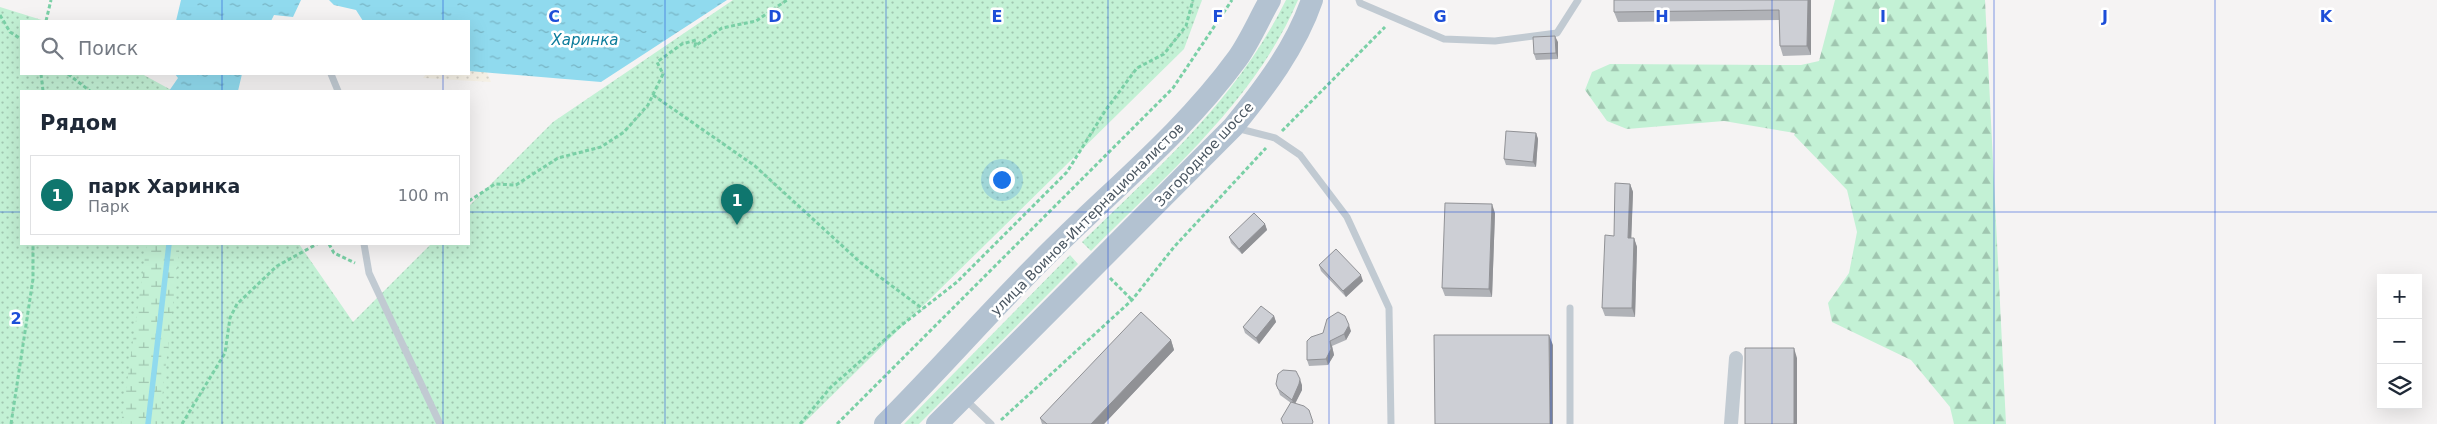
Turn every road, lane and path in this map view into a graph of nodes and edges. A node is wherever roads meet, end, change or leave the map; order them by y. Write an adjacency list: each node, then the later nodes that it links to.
1 (51, 0): 11 (path)
2 (787, 0): 19 (path)
3 (1193, 0): 29 (path)
4 (1232, 0): 36 (path)
5 (1270, 0): 37 (main road, улица Воинов-Интернационалистов)
6 (1358, 0): 10 (lane)
7 (1578, 0): 10 (lane)
8 (1313, 5): 20 (main road, Загородное шоссе)
9 (0, 15): 12 (path)
10 (1394, 18): 21 (path)
11 (46, 20)
12 (20, 38)
13 (41, 75): 16 (path)
14 (69, 75): 17 (path)
15 (331, 75): 18 (lane)
16 (43, 90)
17 (89, 90)
18 (338, 90)
19 (653, 95): 22 (path); 29 (path)
20 (1233, 127): 21 (lane); 31 (main road, Загородное шоссе)
21 (1275, 138): 40 (path); 41 (lane)
22 (470, 200)
23 (33, 245): 32 (path)
24 (315, 245): 33 (path)
25 (329, 245): 27 (path)
26 (364, 245): 27 (lane)
27 (369, 273): 34 (lane)
28 (1570, 308): 42 (lane)
29 (923, 309): 35 (path)
30 (1736, 358): 43 (street)
31 (963, 398): 38 (main road); 39 (lane)
32 (11, 424)
33 (182, 424)
34 (440, 424)
35 (800, 424)
36 (837, 424)
37 (885, 424)
38 (937, 424)
39 (991, 424)
40 (996, 424)
41 (1391, 424)
42 (1570, 424)
43 (1731, 424)

